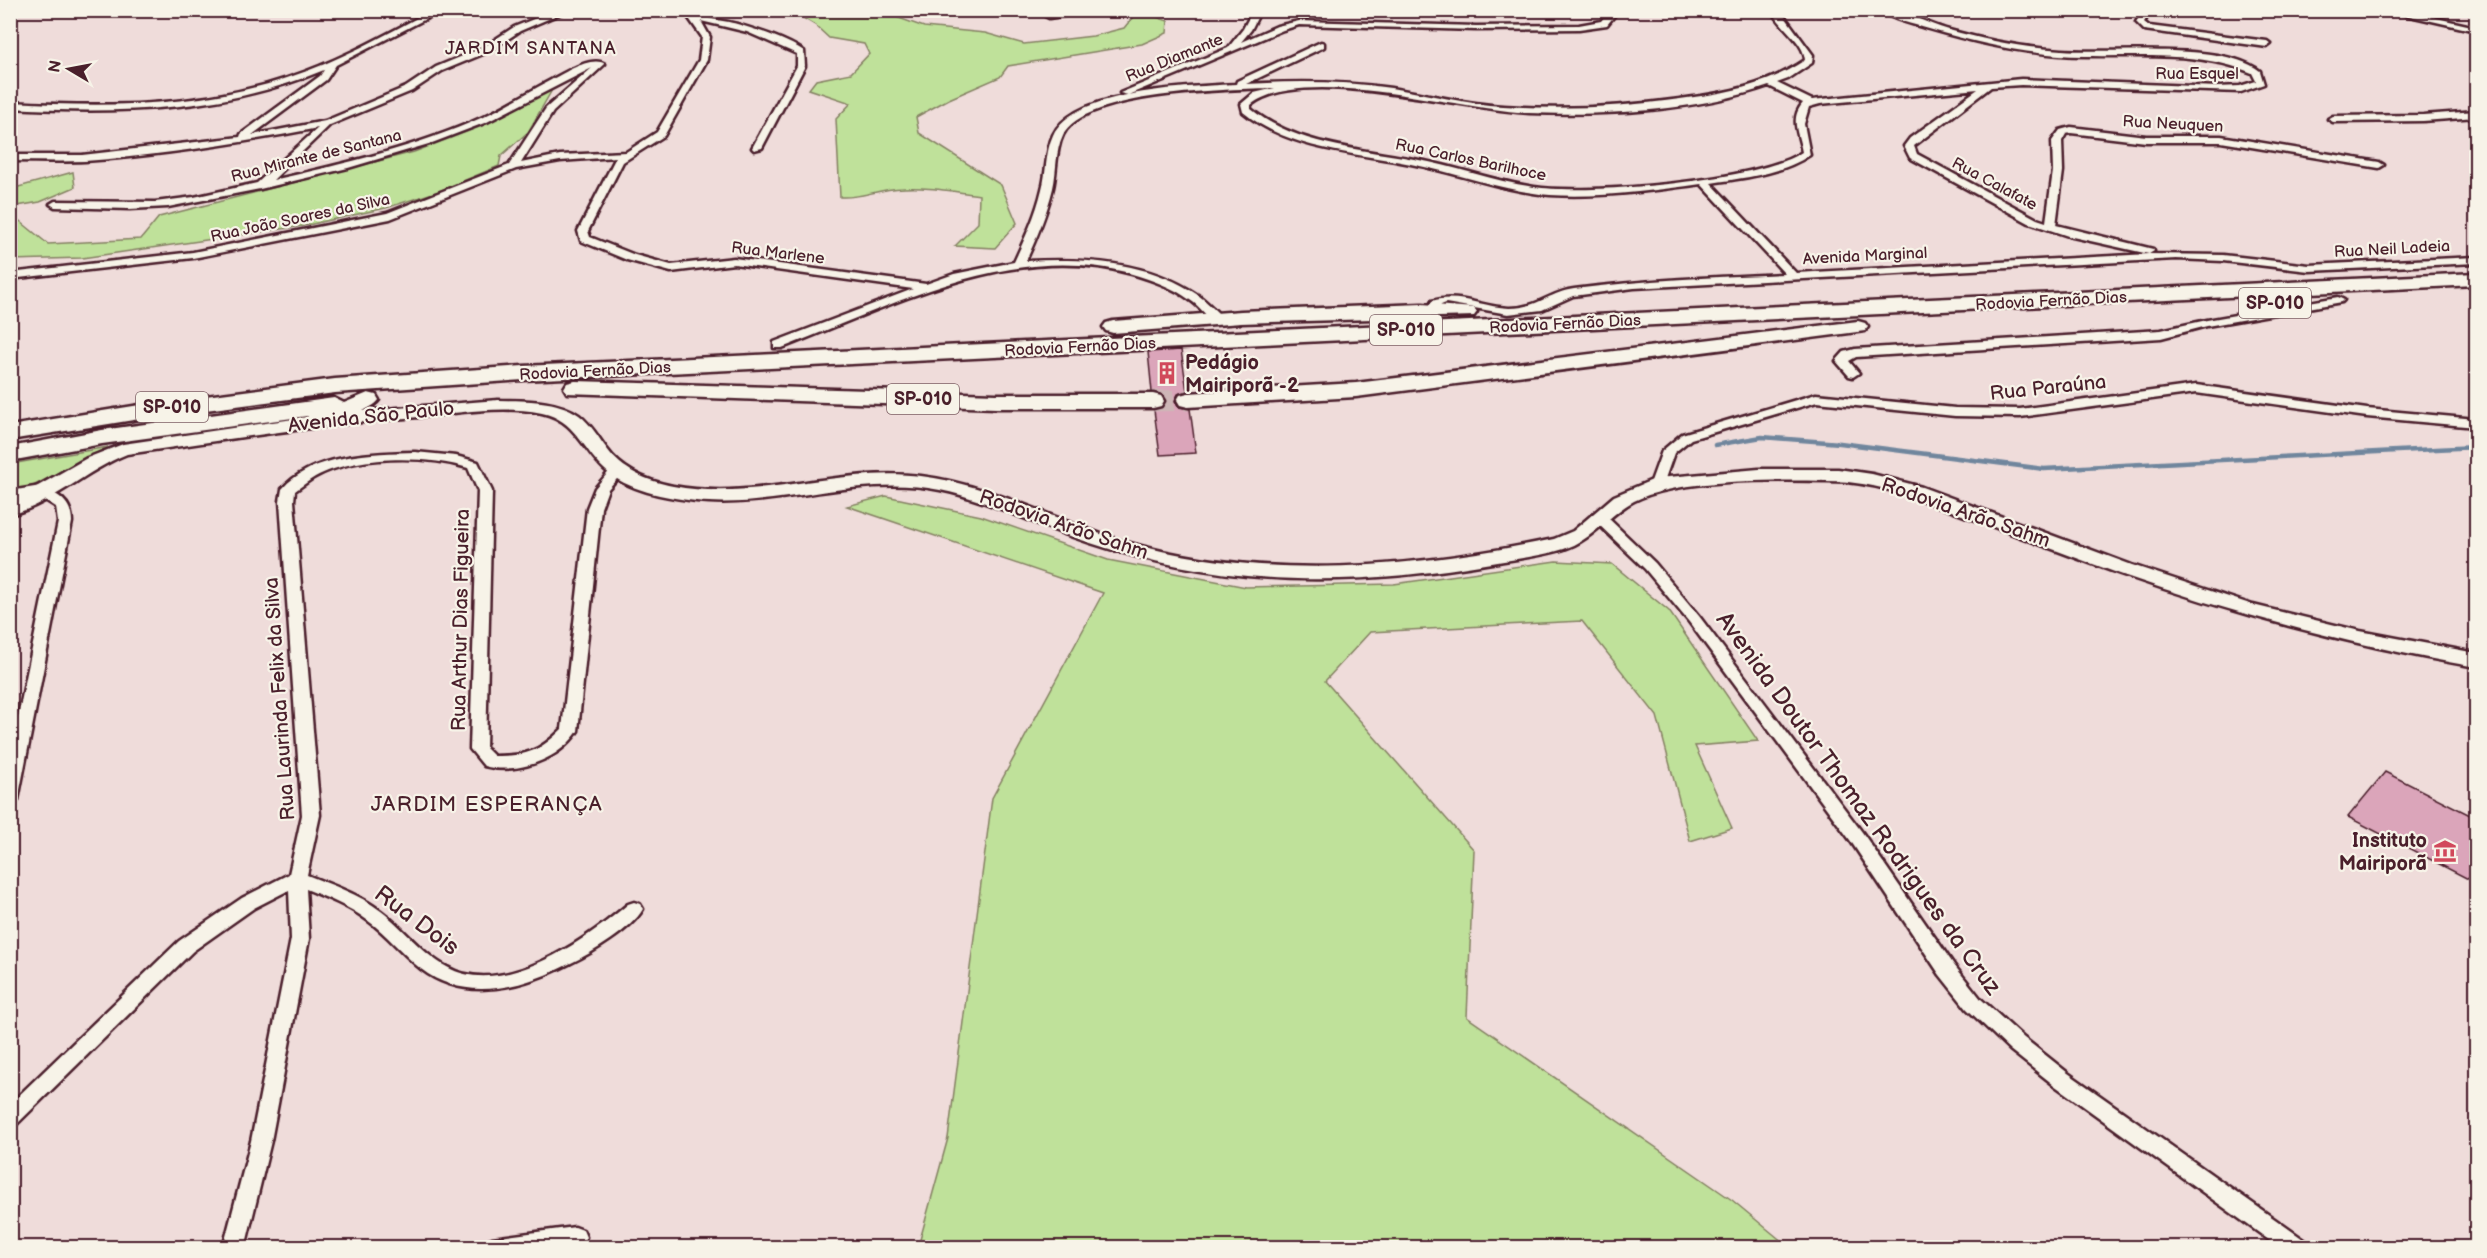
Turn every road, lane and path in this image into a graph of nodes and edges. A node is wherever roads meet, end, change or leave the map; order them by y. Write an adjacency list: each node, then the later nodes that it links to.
1 (439, 10): 16 (street)
2 (565, 10): 26 (street)
3 (1098, 10): 11 (street)
4 (1257, 10): 15 (street)
5 (1615, 10): 15 (street, Rua Diamante)
6 (1776, 10): 17 (street)
7 (1882, 10): 19 (street, Rua Esquel)
8 (2148, 10): 13 (street)
9 (2387, 10): 12 (street)
10 (691, 14): 28 (street); 29 (street, Rua Marlene)
11 (1050, 16)
12 (2476, 29)
13 (2267, 44)
14 (1321, 45): 20 (street)
15 (1228, 51): 23 (street, Rua Diamante)
16 (332, 64): 22 (street); 27 (street)
17 (1770, 83): 18 (street); 21 (street)
18 (1300, 84): 20 (street); 33 (street, Rua Carlos Barilhoce)
19 (1990, 84): 21 (street, Rua Esquel); 36 (street, Rua Calafate)
20 (1234, 86): 23 (street)
21 (1810, 103): 33 (street, Rua Carlos Barilhoce)
22 (10, 105)
23 (1095, 107): 39 (street)
24 (2476, 114): 25 (street)
25 (2333, 119)
26 (327, 123): 27 (street); 34 (street)
27 (239, 140): 30 (street)
28 (757, 148)
29 (624, 154): 32 (street, Rua João Soares da Silva); 44 (street, Rua Marlene)
30 (10, 158)
31 (2379, 165): 36 (street, Rua Neuquen)
32 (513, 167): 34 (street, Rua Mirante de Santana); 42 (street, Rua João Soares da Silva)
33 (1703, 181): 41 (street)
34 (260, 186): 35 (street, Rua Mirante de Santana)
35 (55, 204)
36 (2050, 227): 37 (street, Rua Calafate)
37 (2176, 256): 40 (street, Avenida Marginal); 41 (street, Avenida Marginal)
38 (2476, 260): 40 (street, Rua Neil Ladeia)
39 (1019, 264): 44 (street); 48 (street)
40 (2309, 268)
41 (1792, 275): 47 (street, Avenida Marginal)
42 (10, 276)
43 (2476, 279): 49 (highway, Rodovia Fernão Dias / SP-010)
44 (928, 288): 50 (street)
45 (2476, 293): 46 (highway, Rodovia Fernão Dias / SP-010)
46 (2338, 300): 51 (street); 54 (highway, Rodovia Fernão Dias / SP-010)
47 (1433, 310): 48 (highway); 49 (highway)
48 (1218, 319): 50 (highway)
49 (1534, 324): 52 (highway, Rodovia Fernão Dias / SP-010)
50 (778, 345): 52 (highway)
51 (1853, 373)
52 (335, 386): 57 (highway, Rodovia Fernão Dias / SP-010)
53 (368, 400): 55 (highway, Rodovia Fernão Dias / SP-010); 58 (highway, Rodovia Fernão Dias / SP-010); 60 (highway)
54 (1188, 400)
55 (1153, 401)
56 (2476, 423): 62 (street, Rua Paraúna)
57 (10, 433)
58 (10, 454)
59 (416, 456): 61 (street, Rua Arthur Dias Figueira); 69 (street, Rua Laurinda Felix da Silva)
60 (10, 463)
61 (617, 471): 63 (street, Avenida São Paulo); 66 (street, Rodovia Arão Sahm)
62 (1658, 484): 66 (street, Rodovia Arão Sahm); 67 (street, Rodovia Arão Sahm)
63 (41, 493): 64 (highway); 65 (street, Avenida São Paulo); 68 (street)
64 (10, 498)
65 (10, 509)
66 (1600, 518): 75 (street, Avenida Doutor Thomaz Rodrigues da Cruz)
67 (2476, 660)
68 (10, 800)
69 (297, 878): 70 (street, Rua Dois); 71 (street); 73 (street, Rua Laurinda Felix da Silva)
70 (634, 909)
71 (10, 1118)
72 (575, 1237): 74 (street)
73 (234, 1248)
74 (492, 1248)
75 (2298, 1248)

